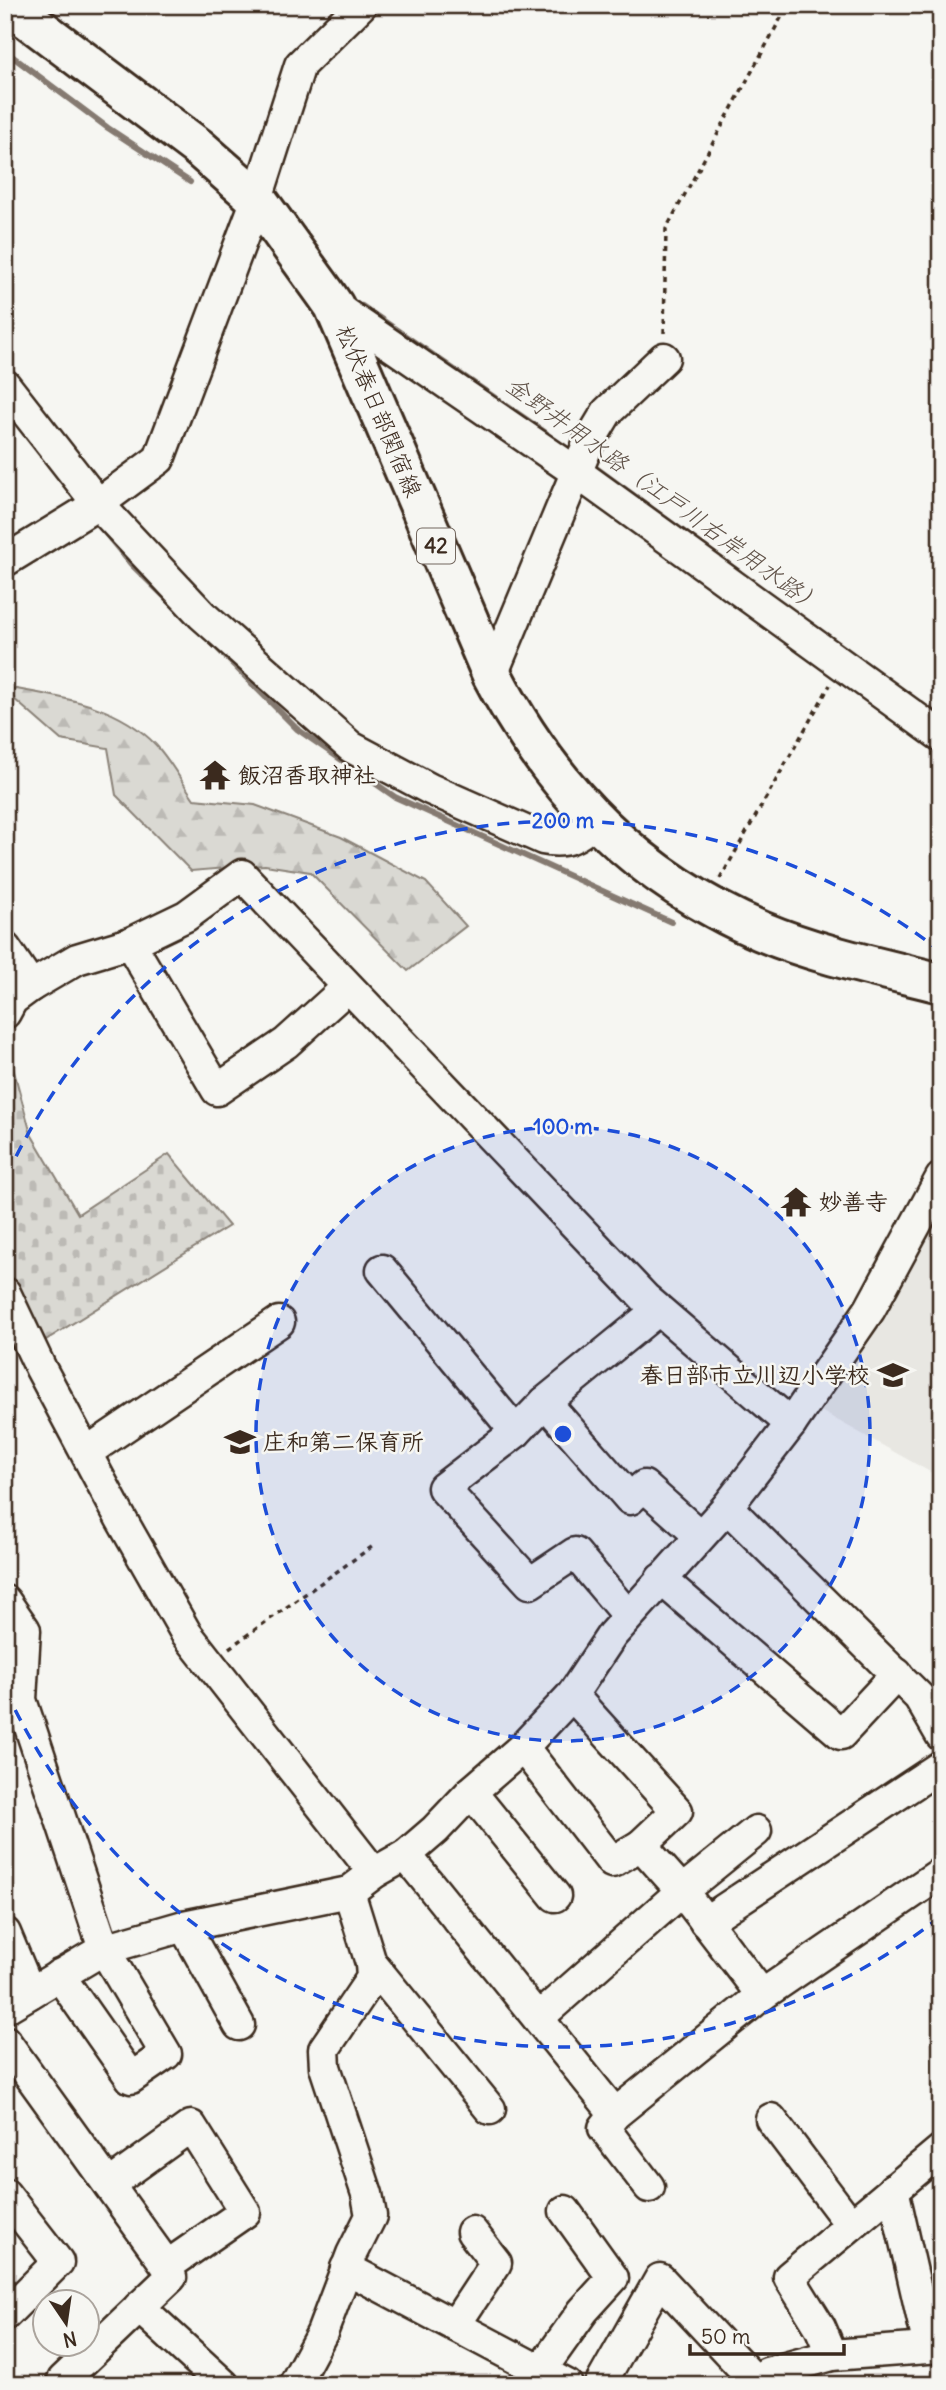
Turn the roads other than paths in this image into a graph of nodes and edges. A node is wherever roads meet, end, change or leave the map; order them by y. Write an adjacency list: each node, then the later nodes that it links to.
1 (9, 5): 3 (main road, 松伏春日部関宿線 / 42)
2 (361, 5): 3 (street)
3 (257, 198): 4 (main road, 松伏春日部関宿線 / 42); 8 (street)
4 (334, 306): 7 (street); 10 (main road, 松伏春日部関宿線 / 42)
5 (664, 358): 7 (street)
6 (5, 385): 8 (street)
7 (576, 472): 10 (street); 11 (street)
8 (98, 504): 9 (street); 12 (street)
9 (5, 561)
10 (492, 675): 12 (main road, 松伏春日部関宿線 / 42)
11 (941, 736)
12 (595, 821): 15 (main road, 松伏春日部関宿線 / 42)
13 (131, 943): 16 (street); 17 (street); 17 (street)
14 (5, 948): 16 (street)
15 (941, 984)
16 (31, 986): 18 (street)
17 (348, 988): 22 (street)
18 (5, 1013)
19 (941, 1178): 25 (street)
20 (382, 1270): 26 (street)
21 (5, 1293): 27 (street)
22 (658, 1310): 24 (street); 25 (street)
23 (279, 1322): 27 (street)
24 (545, 1402): 26 (street); 29 (street)
25 (791, 1424): 28 (street)
26 (516, 1432): 32 (street)
27 (87, 1452): 42 (street)
28 (727, 1507): 29 (street); 33 (street)
29 (700, 1536): 30 (street)
30 (662, 1579): 32 (street); 33 (street)
31 (5, 1601): 50 (street)
32 (628, 1616): 34 (street)
33 (897, 1674): 35 (street)
34 (572, 1695): 36 (street); 40 (street)
35 (941, 1735)
36 (523, 1747): 38 (street); 40 (street)
37 (941, 1766): 47 (street)
38 (471, 1792): 41 (street); 46 (street)
39 (756, 1831): 44 (street)
40 (641, 1845): 44 (street)
41 (406, 1855): 42 (street); 55 (street)
42 (374, 1873): 45 (street)
43 (941, 1873): 53 (street)
44 (681, 1891): 47 (street); 55 (street)
45 (349, 1892): 48 (street); 51 (street)
46 (555, 1896)
47 (705, 1922): 53 (street)
48 (184, 1926): 50 (street); 56 (street)
49 (5, 1933): 54 (street)
50 (104, 1949): 52 (street); 52 (street)
51 (372, 1962): 58 (street); 70 (street)
52 (59, 1975): 54 (street)
53 (762, 1995): 59 (street)
54 (18, 2000)
55 (538, 2018): 59 (street)
56 (239, 2025)
57 (5, 2041): 62 (street)
58 (490, 2109)
59 (615, 2114): 63 (street)
60 (771, 2119): 67 (street)
61 (941, 2150): 64 (street)
62 (109, 2185): 69 (street); 69 (street)
63 (649, 2187)
64 (894, 2189): 67 (street); 74 (street)
65 (5, 2194): 72 (street)
66 (565, 2211): 76 (street)
67 (851, 2225): 75 (street)
68 (472, 2232): 73 (street)
69 (167, 2266): 71 (street)
70 (346, 2267): 73 (street); 80 (street)
71 (139, 2307): 78 (street); 79 (street)
72 (5, 2315)
73 (454, 2325): 76 (street)
74 (935, 2347): 75 (street)
75 (832, 2354): 77 (street)
76 (541, 2370): 81 (street)
77 (756, 2384): 82 (street)
78 (69, 2385)
79 (224, 2385)
80 (294, 2385)
81 (567, 2385)
82 (600, 2385)

